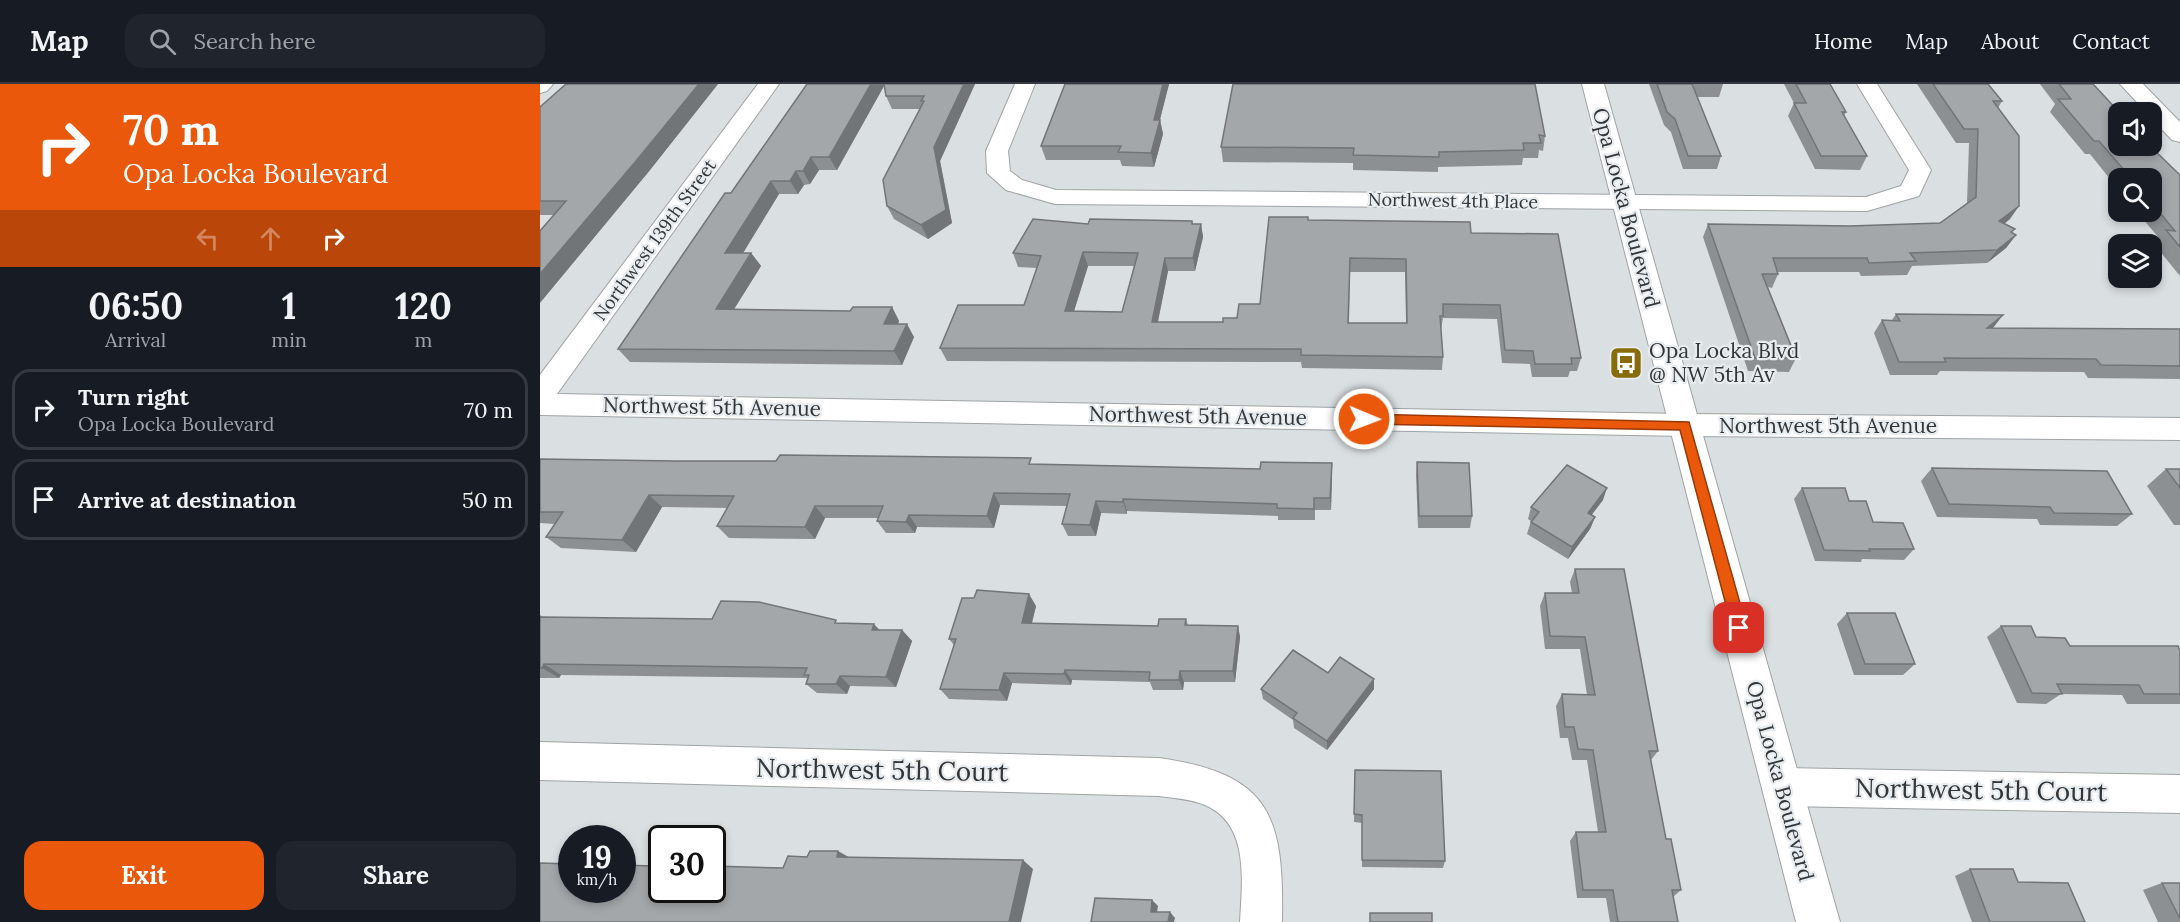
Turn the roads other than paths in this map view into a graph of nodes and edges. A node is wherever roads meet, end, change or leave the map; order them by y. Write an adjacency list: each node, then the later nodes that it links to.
1 (769, 84): 8 (street, Northwest 139th Street)
2 (1025, 84): 7 (street, Northwest 4th Place)
3 (1593, 84): 7 (main road, Opa Locka Boulevard)
4 (1867, 84): 7 (street, Northwest 4th Place)
5 (2131, 84): 6 (main road)
6 (2180, 135)
7 (1624, 203): 10 (main road, Opa Locka Boulevard)
8 (540, 396)
9 (540, 404): 10 (street, Northwest 5th Avenue)
10 (1685, 425): 11 (street, Northwest 5th Avenue); 13 (main road, Opa Locka Boulevard)
11 (2180, 429)
12 (540, 761): 15 (street, Northwest 5th Court)
13 (1782, 787): 14 (street, Northwest 5th Court); 16 (main road, Opa Locka Boulevard)
14 (2180, 794)
15 (1261, 922)
16 (1818, 922)

